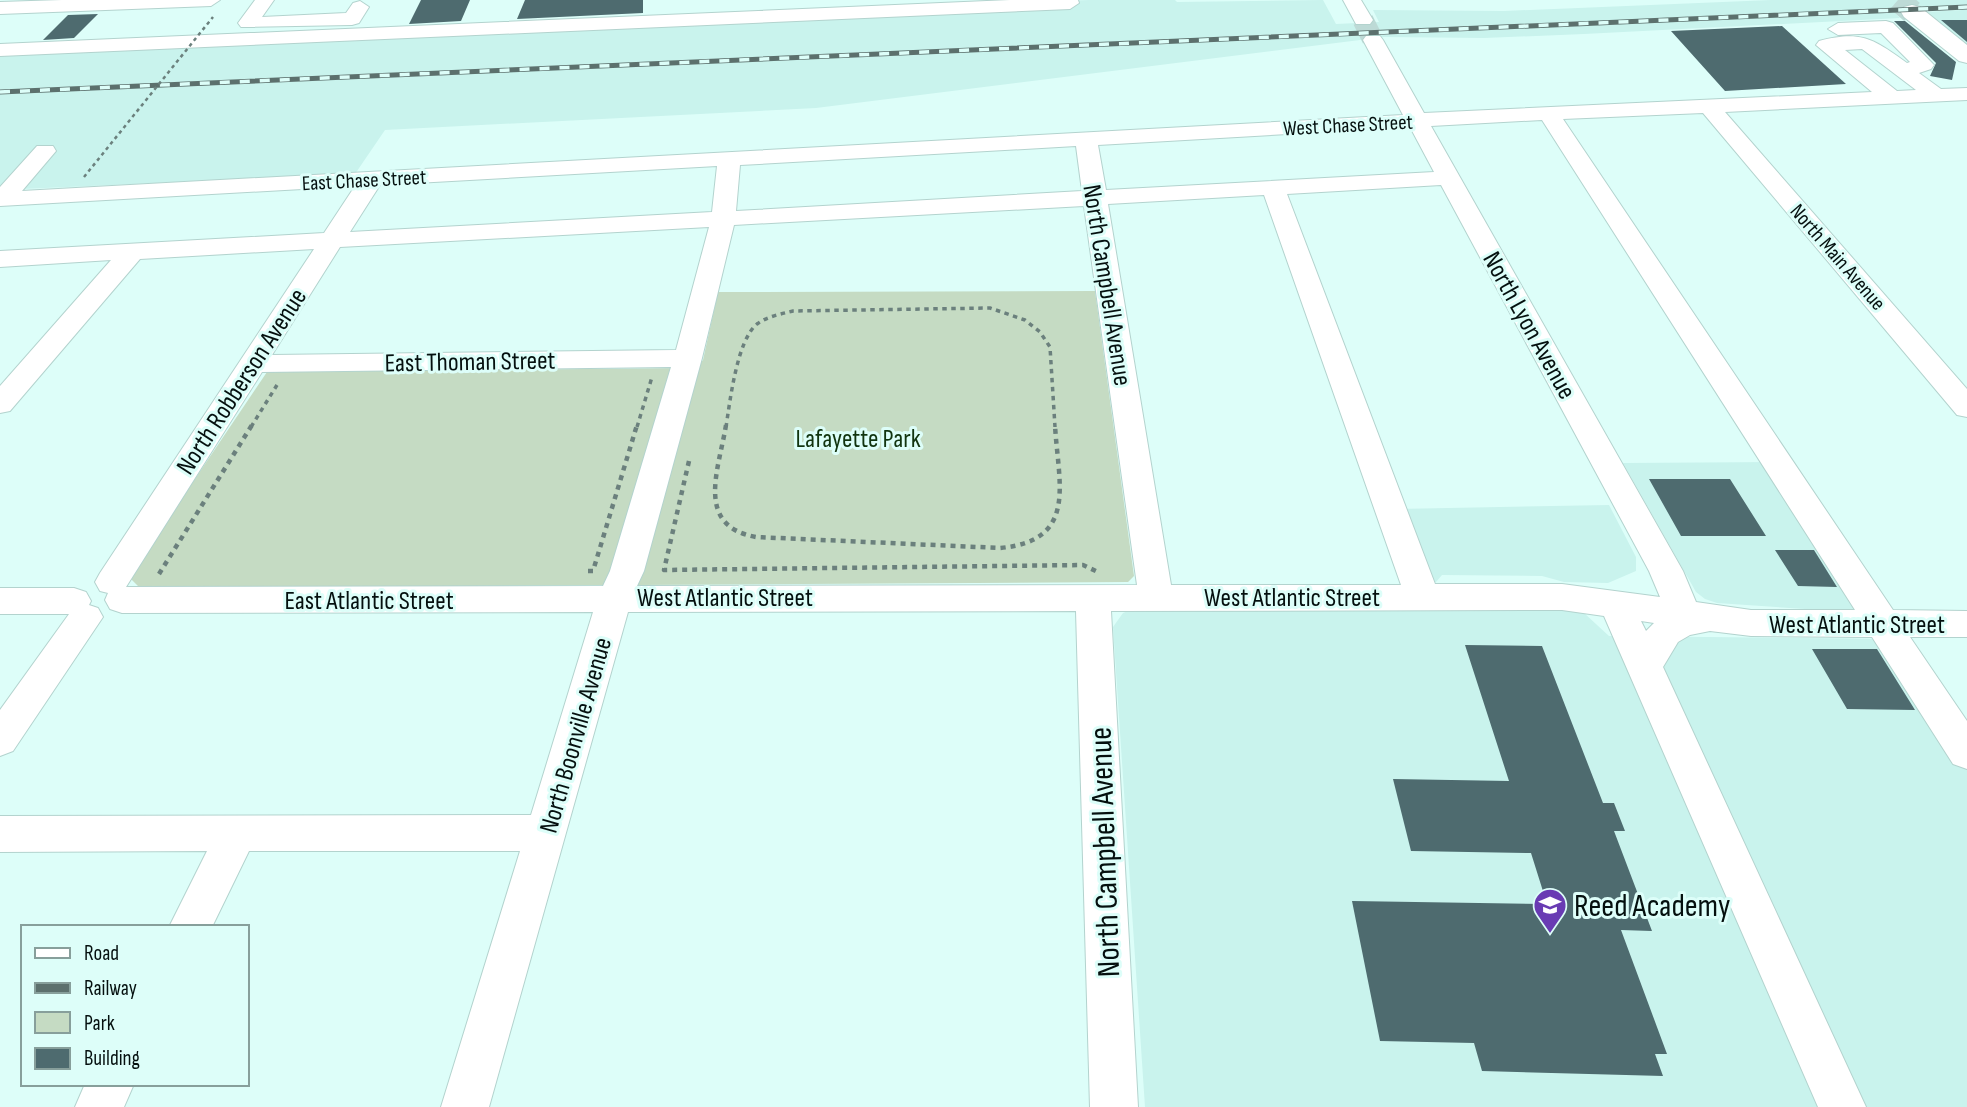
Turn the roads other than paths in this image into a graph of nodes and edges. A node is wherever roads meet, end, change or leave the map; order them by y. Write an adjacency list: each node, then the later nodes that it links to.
1 (265, 0): 5 (street)
2 (1352, 0): 15 (street, North Lyon Avenue)
3 (1069, 2): 8 (street)
4 (210, 4): 6 (street)
5 (360, 7)
6 (0, 8)
7 (1912, 12): 9 (main road)
8 (0, 50)
9 (1967, 56)
10 (1967, 94): 11 (street, West Chase Street)
11 (1936, 95): 12 (street, West Chase Street); 12 (street)
12 (1891, 97): 13 (street, West Chase Street)
13 (1708, 105): 14 (street, West Chase Street); 31 (street, North Main Avenue)
14 (1548, 113): 15 (street, West Chase Street); 41 (street)
15 (1418, 121): 16 (street, West Chase Street); 19 (street, North Lyon Avenue)
16 (1086, 138): 18 (street, West Chase Street); 22 (street, North Campbell Avenue)
17 (45, 151): 23 (street)
18 (729, 159): 20 (street, East Chase Street); 24 (street, North Boonville Avenue)
19 (1449, 178): 21 (street); 40 (street, North Lyon Avenue)
20 (371, 180): 23 (street, East Chase Street); 25 (street, North Robberson Avenue)
21 (1273, 188): 22 (street); 34 (street)
22 (1095, 198): 24 (street); 36 (street, North Campbell Avenue)
23 (1, 199)
24 (723, 219): 25 (street); 29 (street, North Boonville Avenue)
25 (331, 241): 26 (street); 28 (street, North Robberson Avenue)
26 (133, 251): 27 (street); 30 (street)
27 (0, 259)
28 (251, 364): 29 (street, East Thoman Street); 33 (street, North Robberson Avenue)
29 (685, 365): 35 (street, North Boonville Avenue)
30 (0, 404)
31 (1967, 408)
32 (1099, 587): 35 (street, West Atlantic Street); 36 (street, West Atlantic Street); 53 (street, North Campbell Avenue)
33 (117, 591): 35 (street, East Atlantic Street); 39 (street)
34 (1422, 596): 36 (street, West Atlantic Street); 38 (street, West Atlantic Street)
35 (615, 597): 46 (street, North Boonville Avenue)
36 (1156, 597)
37 (0, 601): 39 (street)
38 (1617, 606): 40 (street, West Atlantic Street); 43 (street)
39 (80, 609): 44 (street)
40 (1699, 615): 41 (street, West Atlantic Street); 43 (street)
41 (1883, 624): 42 (street, West Atlantic Street); 45 (street)
42 (1967, 624)
43 (1644, 668): 54 (street)
44 (0, 740)
45 (1967, 753)
46 (546, 832): 47 (street); 52 (street, North Boonville Avenue)
47 (237, 833): 48 (street); 49 (street)
48 (0, 834)
49 (191, 925)
50 (109, 1086): 51 (street)
51 (99, 1107)
52 (465, 1107)
53 (1114, 1107)
54 (1842, 1107)

